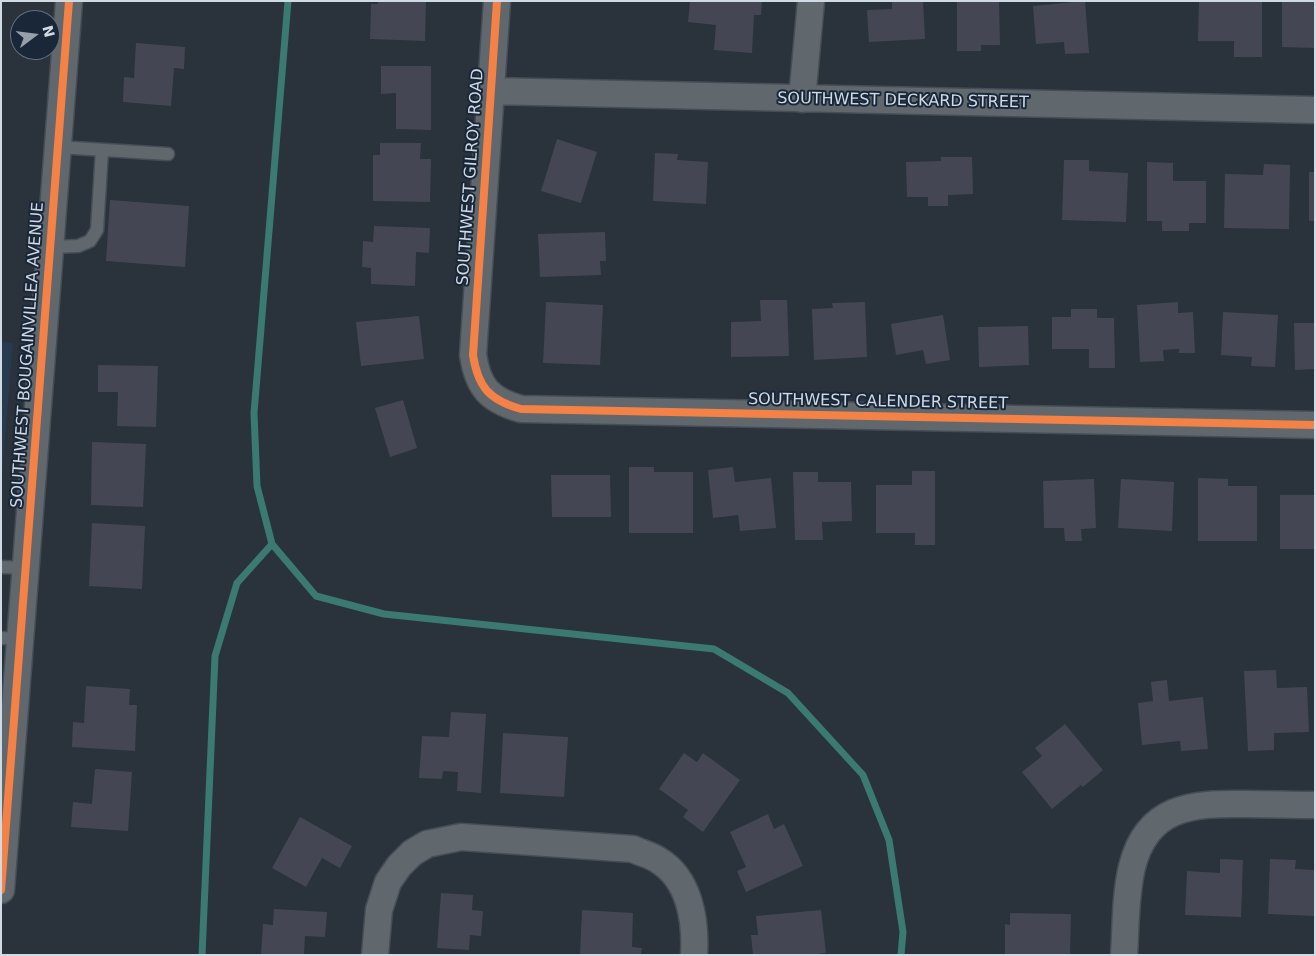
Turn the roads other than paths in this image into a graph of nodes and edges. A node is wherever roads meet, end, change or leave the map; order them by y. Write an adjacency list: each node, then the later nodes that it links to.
1 (69, 1): 7 (street, SOUTHWEST BOUGAINVILLEA AVENUE)
2 (498, 1): 4 (street, SOUTHWEST GILROY ROAD)
3 (811, 1): 5 (street)
4 (491, 91): 5 (street, SOUTHWEST DECKARD STREET); 11 (street, SOUTHWEST GILROY ROAD)
5 (802, 99): 6 (street, SOUTHWEST DECKARD STREET)
6 (1315, 110)
7 (58, 147): 8 (lane); 10 (street, SOUTHWEST BOUGAINVILLEA AVENUE)
8 (102, 150): 9 (lane); 10 (lane)
9 (168, 154)
10 (50, 247): 13 (street, SOUTHWEST BOUGAINVILLEA AVENUE)
11 (473, 355): 12 (street, SOUTHWEST CALENDER STREET)
12 (1315, 425)
13 (14, 567): 14 (street, SOUTHWEST BOUGAINVILLEA AVENUE)
14 (11, 639): 16 (street, SOUTHWEST BOUGAINVILLEA AVENUE)
15 (1315, 805): 19 (street)
16 (1, 890)
17 (375, 955): 18 (street)
18 (694, 955)
19 (1124, 955)

